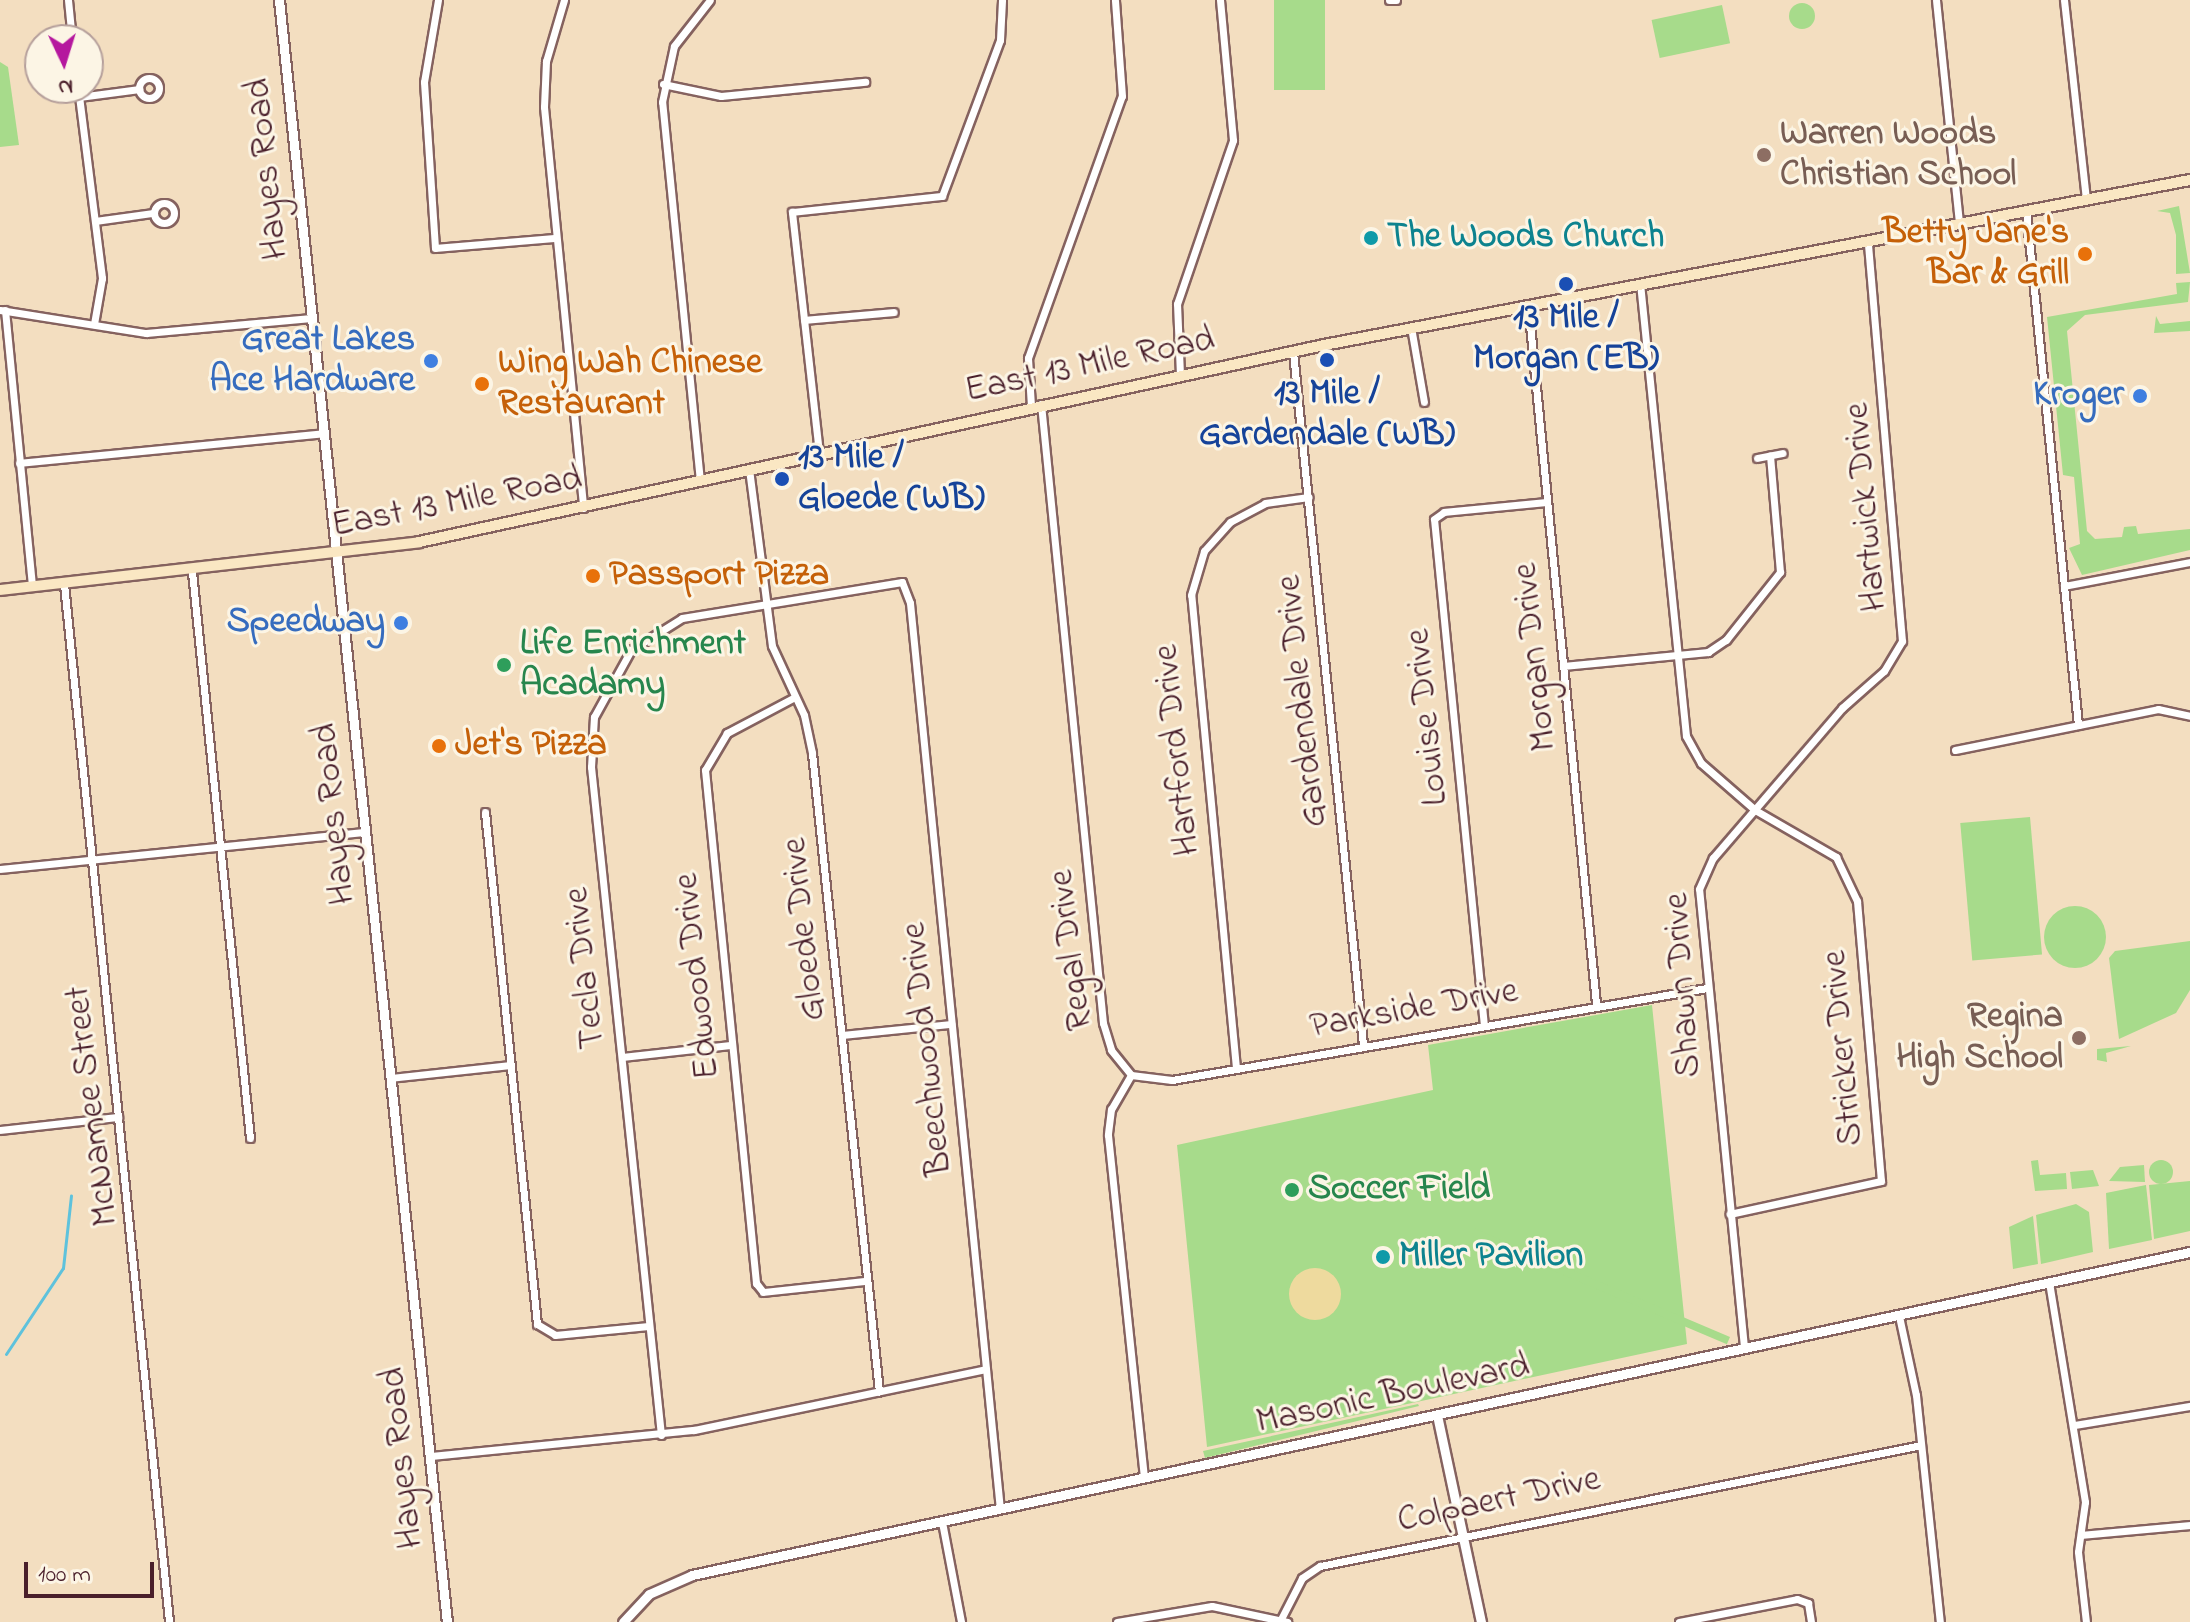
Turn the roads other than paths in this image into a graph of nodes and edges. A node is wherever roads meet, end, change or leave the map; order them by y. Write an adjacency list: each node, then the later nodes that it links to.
1 (68, 0): 13 (street)
2 (279, 0): 31 (street, Hayes Road)
3 (438, 0): 25 (street)
4 (564, 0): 25 (street)
5 (710, 0): 15 (street)
6 (1002, 0): 32 (street)
7 (1115, 0): 38 (street, Regal Drive)
8 (1220, 0): 36 (street)
9 (1389, 0): 10 (street)
10 (1396, 0)
11 (1936, 0): 24 (street)
12 (2064, 0): 20 (street)
13 (70, 24)
14 (865, 82): 15 (street)
15 (663, 84): 46 (street)
16 (139, 89): 17 (street)
17 (104, 91)
18 (80, 104): 23 (street)
19 (2190, 180): 20 (main road, East 13 Mile Road)
20 (2086, 199): 21 (main road, East 13 Mile Road)
21 (2026, 210): 24 (main road, East 13 Mile Road); 55 (street)
22 (153, 213): 23 (street)
23 (95, 221): 33 (street)
24 (1959, 223): 26 (main road, East 13 Mile Road)
25 (554, 238): 49 (street)
26 (1868, 241): 27 (main road, East 13 Mile Road); 65 (street, Hartwick Drive)
27 (1640, 283): 28 (main road, East 13 Mile Road); 59 (street)
28 (1528, 304): 34 (main road, East 13 Mile Road); 48 (street, Morgan Drive)
29 (2, 310): 33 (street); 44 (street)
30 (894, 312): 32 (street)
31 (311, 318): 33 (street); 39 (street, Hayes Road)
32 (804, 320): 40 (street)
33 (94, 324)
34 (1411, 327): 35 (main road, East 13 Mile Road); 37 (street)
35 (1293, 352): 36 (main road, East 13 Mile Road); 47 (street, Gardendale Drive)
36 (1180, 375): 38 (main road, East 13 Mile Road)
37 (1424, 402)
38 (1036, 405): 40 (main road, East 13 Mile Road); 81 (street, Regal Drive)
39 (323, 433): 44 (street); 50 (street, Hayes Road)
40 (819, 453): 45 (main road, East 13 Mile Road)
41 (1783, 453): 42 (street)
42 (1770, 455): 43 (street); 59 (street)
43 (1757, 458)
44 (19, 463): 56 (street)
45 (749, 469): 46 (main road, East 13 Mile Road); 58 (street, Gloede Drive)
46 (700, 481): 49 (main road, East 13 Mile Road)
47 (1309, 497): 77 (street, Gardendale Drive); 80 (street, Hartford Drive)
48 (1546, 502): 60 (street, Morgan Drive); 74 (street, Louise Drive)
49 (583, 508): 50 (main road, East 13 Mile Road)
50 (336, 556): 52 (main road, East 13 Mile Road); 67 (street, Hayes Road)
51 (2190, 562): 55 (street)
52 (192, 572): 53 (main road, East 13 Mile Road); 68 (street)
53 (64, 584): 56 (main road, East 13 Mile Road); 69 (street, McNamee Street)
54 (906, 585): 58 (street, Tecla Drive); 73 (street, Beechwood Drive)
55 (2064, 586): 63 (street)
56 (32, 587): 57 (main road, East 13 Mile Road)
57 (0, 590)
58 (765, 603): 61 (street, Gloede Drive); 78 (street, Tecla Drive)
59 (1677, 657): 60 (street); 65 (street)
60 (1563, 666): 72 (street, Morgan Drive)
61 (793, 698): 75 (street, Gloede Drive); 76 (street, Edwood Drive)
62 (2190, 716): 63 (street)
63 (2078, 725): 64 (street)
64 (1955, 750)
65 (1755, 810): 71 (street, Shawn Drive); 86 (street, Stricker Drive)
66 (485, 812): 79 (street)
67 (365, 832): 68 (street); 82 (street, Hayes Road)
68 (221, 845): 69 (street); 85 (street)
69 (92, 859): 70 (street); 83 (street, McNamee Street)
70 (0, 869)
71 (1707, 988): 72 (street, Parkside Drive); 86 (street, Shawn Drive)
72 (1596, 1004): 74 (street, Parkside Drive)
73 (951, 1024): 75 (street); 93 (street, Beechwood Drive)
74 (1484, 1026): 77 (street, Parkside Drive)
75 (842, 1035): 88 (street, Gloede Drive)
76 (730, 1045): 78 (street); 88 (street, Edwood Drive)
77 (1363, 1045): 80 (street, Parkside Drive)
78 (622, 1057): 91 (street, Tecla Drive)
79 (509, 1065): 82 (street); 91 (street)
80 (1236, 1068): 81 (street, Parkside Drive)
81 (1131, 1075): 101 (street)
82 (390, 1078): 100 (street, Hayes Road)
83 (118, 1117): 84 (street); 108 (street, McNamee Street)
84 (0, 1130)
85 (250, 1138)
86 (1730, 1214): 92 (street, Shawn Drive)
87 (2190, 1252): 89 (street, Masonic Boulevard)
88 (865, 1281): 94 (street, Gloede Drive)
89 (2049, 1282): 90 (street, Masonic Boulevard); 97 (street)
90 (1899, 1316): 92 (street, Masonic Boulevard); 99 (street)
91 (649, 1326): 98 (street, Tecla Drive)
92 (1744, 1347): 96 (street, Masonic Boulevard)
93 (986, 1369): 94 (street); 102 (street, Beechwood Drive)
94 (879, 1391): 98 (street)
95 (2190, 1406): 97 (street)
96 (1437, 1415): 101 (street, Masonic Boulevard); 105 (street)
97 (2075, 1425): 106 (street)
98 (661, 1435): 100 (street)
99 (1921, 1445): 105 (street, Colpaert Drive); 116 (street)
100 (432, 1456): 109 (street, Hayes Road)
101 (1144, 1477): 102 (street, Masonic Boulevard)
102 (1000, 1509): 103 (street, Masonic Boulevard)
103 (942, 1522): 110 (street, Masonic Boulevard); 111 (street)
104 (2190, 1525): 106 (street)
105 (1464, 1534): 107 (street, Colpaert Drive); 113 (street)
106 (2081, 1535): 117 (street)
107 (1284, 1621): 112 (street, Colpaert Drive)
108 (169, 1622)
109 (447, 1622)
110 (623, 1622)
111 (961, 1622)
112 (1117, 1622)
113 (1481, 1622)
114 (1679, 1622): 115 (street)
115 (1811, 1622)
116 (1940, 1622)
117 (2086, 1622)

